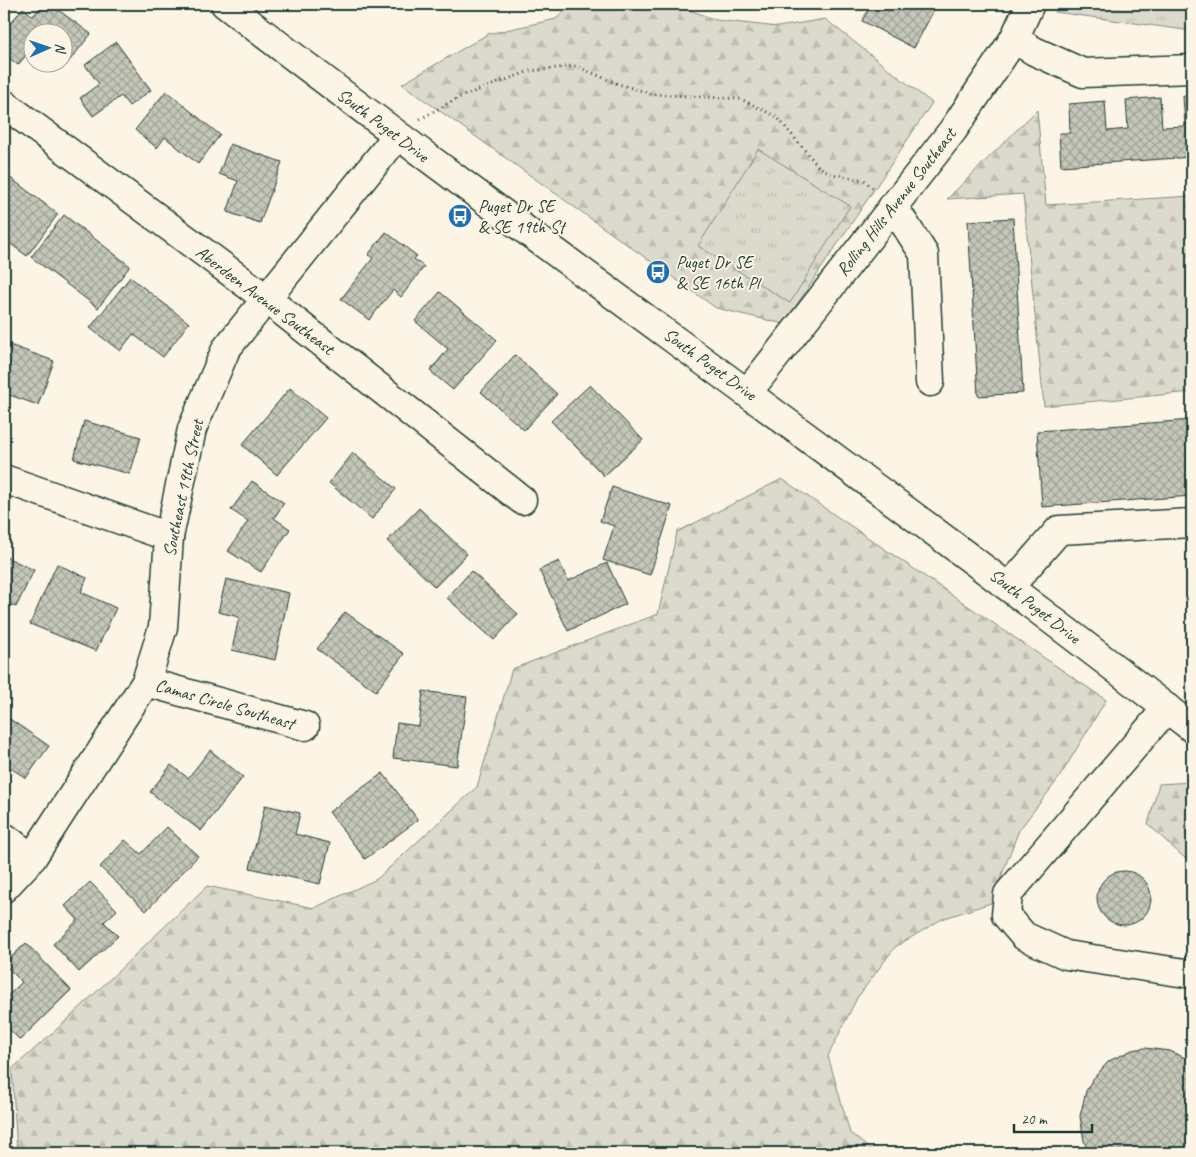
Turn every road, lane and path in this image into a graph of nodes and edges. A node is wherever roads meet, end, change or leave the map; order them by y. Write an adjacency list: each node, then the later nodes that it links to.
1 (225, 4): 6 (street, South Puget Drive)
2 (1030, 4): 3 (street, Rolling Hills Avenue Southeast)
3 (1014, 39): 4 (street); 7 (street, Rolling Hills Avenue Southeast)
4 (1192, 69)
5 (4, 104): 8 (street, Aberdeen Avenue Southeast)
6 (397, 136): 7 (path); 8 (street, Southeast 19th Street); 10 (street, South Puget Drive)
7 (894, 206): 9 (street); 10 (street, Rolling Hills Avenue Southeast)
8 (268, 300): 12 (street, Aberdeen Avenue Southeast); 14 (street, Southeast 19th Street)
9 (930, 382)
10 (748, 392): 15 (street, South Puget Drive)
11 (4, 478): 14 (street)
12 (522, 500)
13 (1192, 523): 15 (street)
14 (169, 537): 16 (street, Southeast 19th Street)
15 (1010, 586): 17 (street, South Puget Drive)
16 (146, 682): 18 (street, Camas Circle Southeast); 21 (street, Southeast 19th Street)
17 (1167, 708): 19 (street, South Puget Drive); 23 (street)
18 (305, 726)
19 (1192, 728)
20 (4, 837): 21 (street)
21 (32, 858): 22 (street, Southeast 19th Street)
22 (4, 888)
23 (1192, 974)

